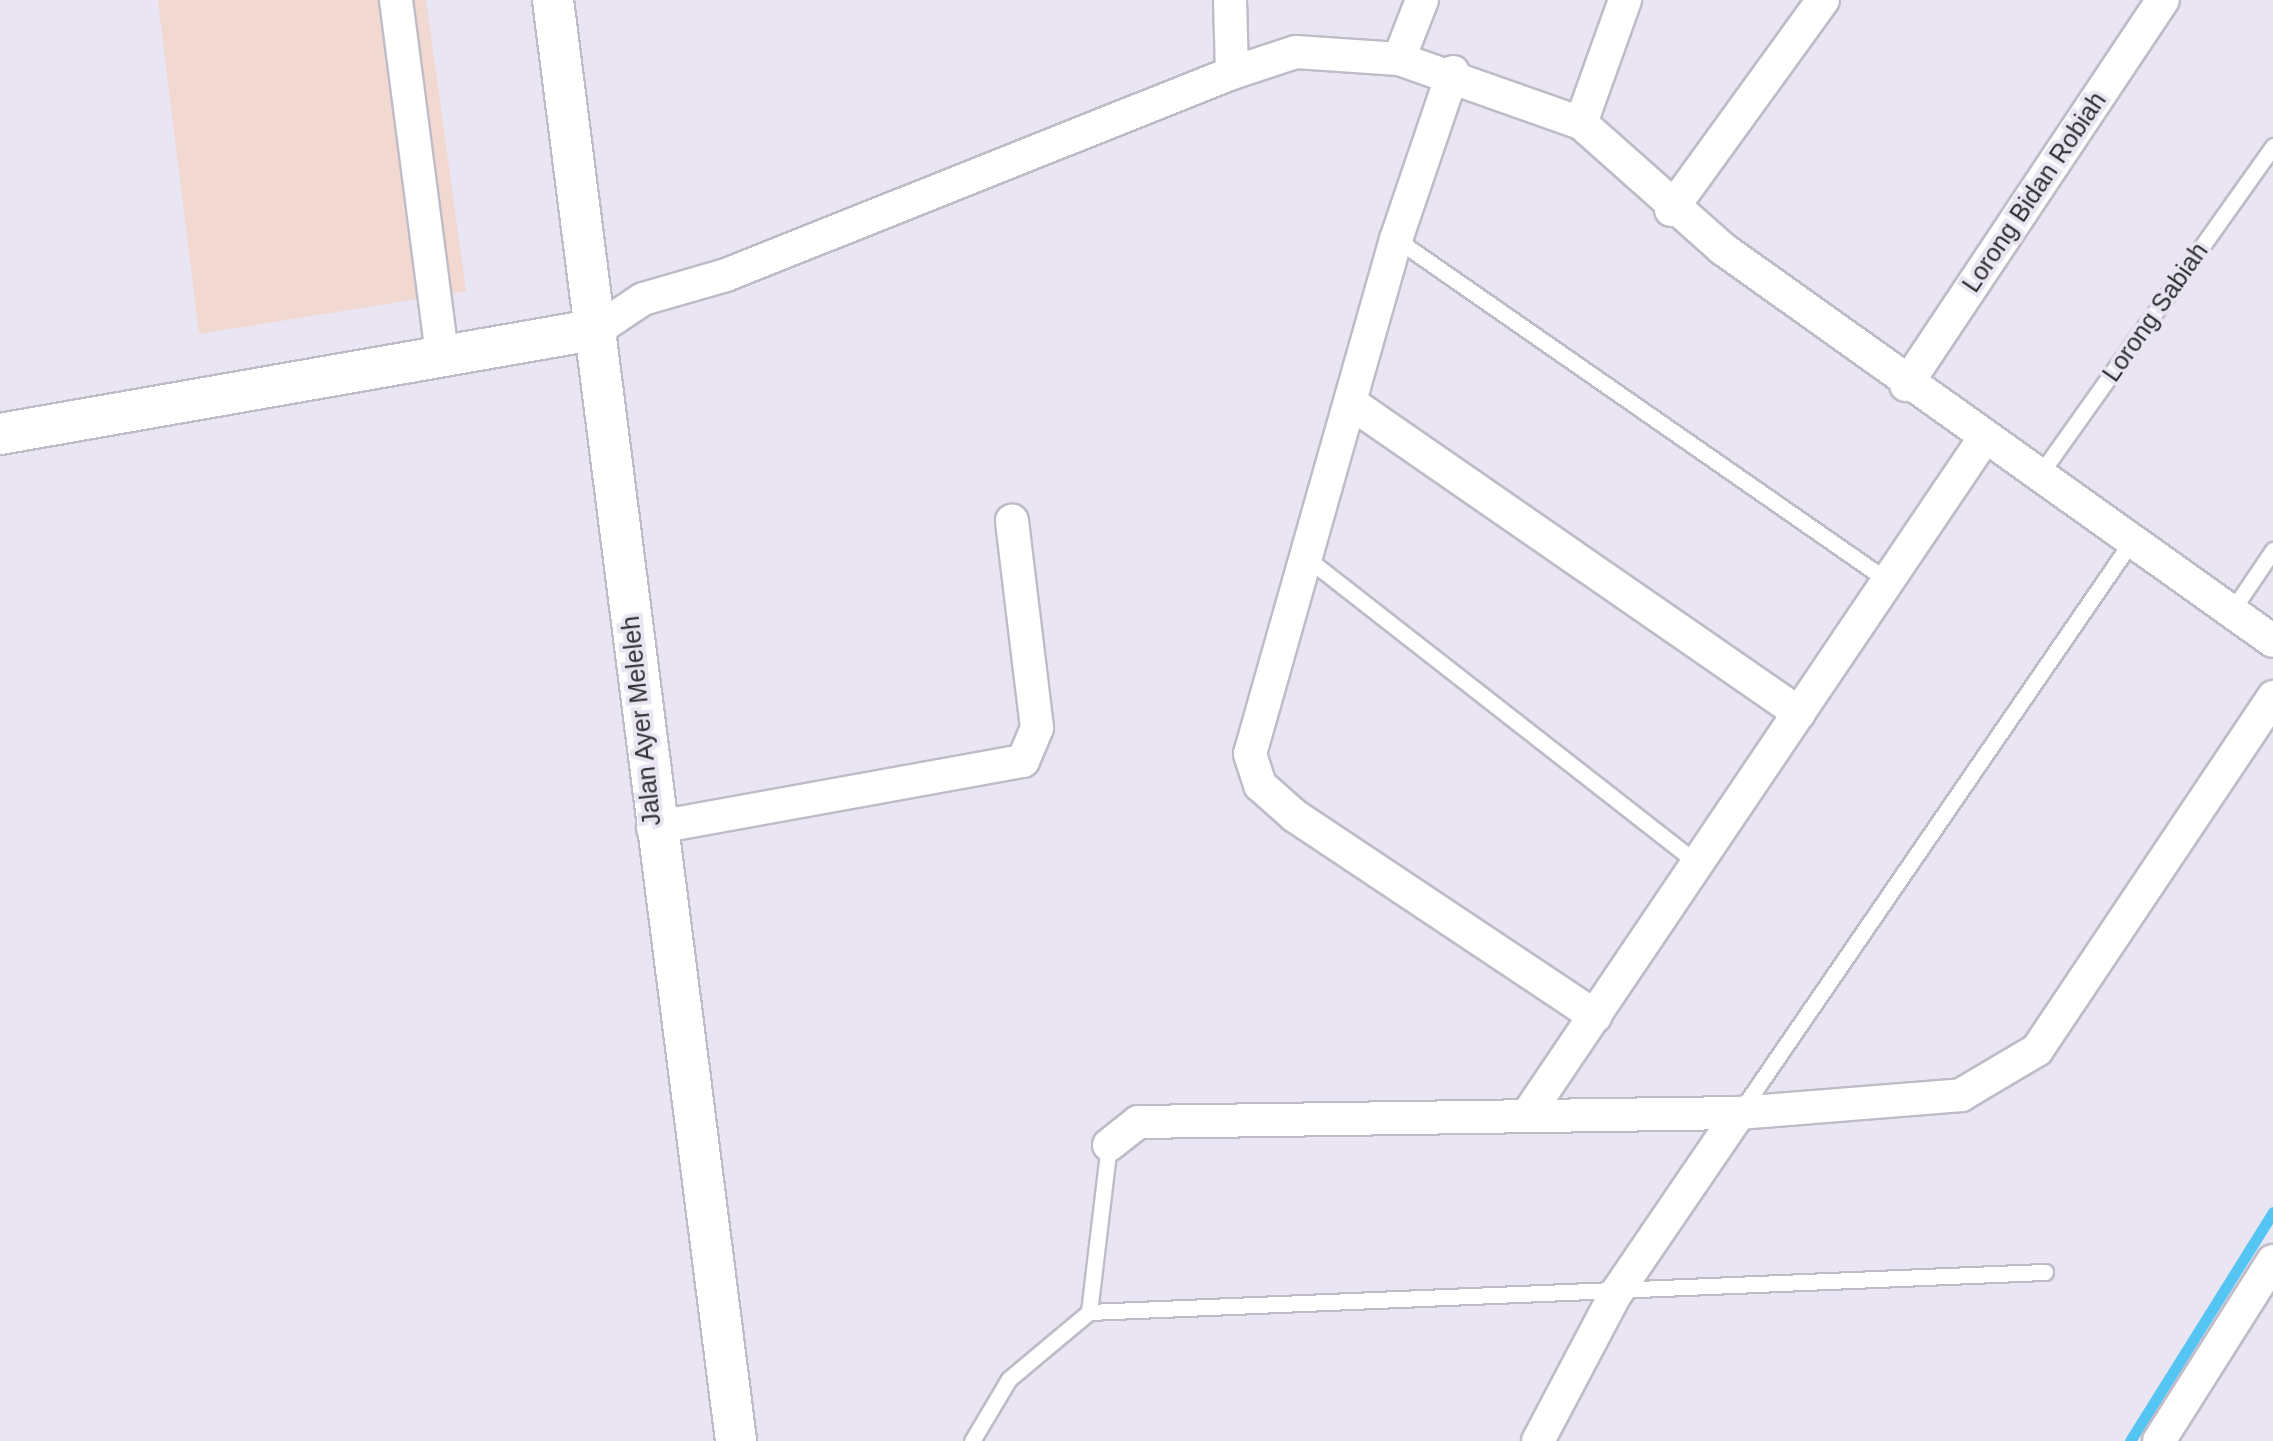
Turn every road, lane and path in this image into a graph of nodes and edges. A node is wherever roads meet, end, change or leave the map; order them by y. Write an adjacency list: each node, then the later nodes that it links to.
1 (396, 0): 16 (street)
2 (553, 0): 15 (street, Jalan Ayer Meleleh)
3 (1230, 0): 10 (street)
4 (1422, 0): 8 (street)
5 (1626, 0): 11 (street)
6 (1823, 0): 13 (street)
7 (2162, 0): 17 (street, Lorong Bidan Robiah)
8 (1399, 59): 9 (street); 10 (street)
9 (1452, 72): 11 (street); 14 (street)
10 (1232, 73): 15 (street)
11 (1581, 124): 13 (street)
12 (2273, 146): 21 (lane, Lorong Sabiah)
13 (1671, 210): 17 (street)
14 (1396, 239): 18 (street); 26 (lane)
15 (598, 329): 16 (street); 31 (street, Jalan Ayer Meleleh)
16 (442, 352): 19 (street)
17 (1906, 385): 20 (street)
18 (1351, 403): 25 (street); 30 (street)
19 (0, 434)
20 (1983, 440): 21 (street); 26 (street)
21 (2037, 478): 23 (street)
22 (1012, 520): 31 (street)
23 (2131, 542): 27 (street); 35 (lane)
24 (2273, 550): 27 (lane)
25 (1308, 559): 32 (lane); 33 (street)
26 (1888, 580): 30 (street)
27 (2231, 612): 28 (street)
28 (2273, 641)
29 (2273, 697): 35 (street)
30 (1800, 713): 32 (street)
31 (652, 828): 41 (street, Jalan Ayer Meleleh)
32 (1698, 864): 33 (street)
33 (1594, 1016): 34 (street)
34 (1530, 1111): 35 (street); 36 (street)
35 (1738, 1113): 39 (street)
36 (1109, 1144): 40 (lane)
37 (2273, 1261): 44 (street)
38 (2045, 1272): 39 (lane)
39 (1615, 1294): 40 (lane); 43 (street)
40 (1089, 1312): 42 (lane)
41 (736, 1441)
42 (972, 1441)
43 (1538, 1441)
44 (2160, 1441)

